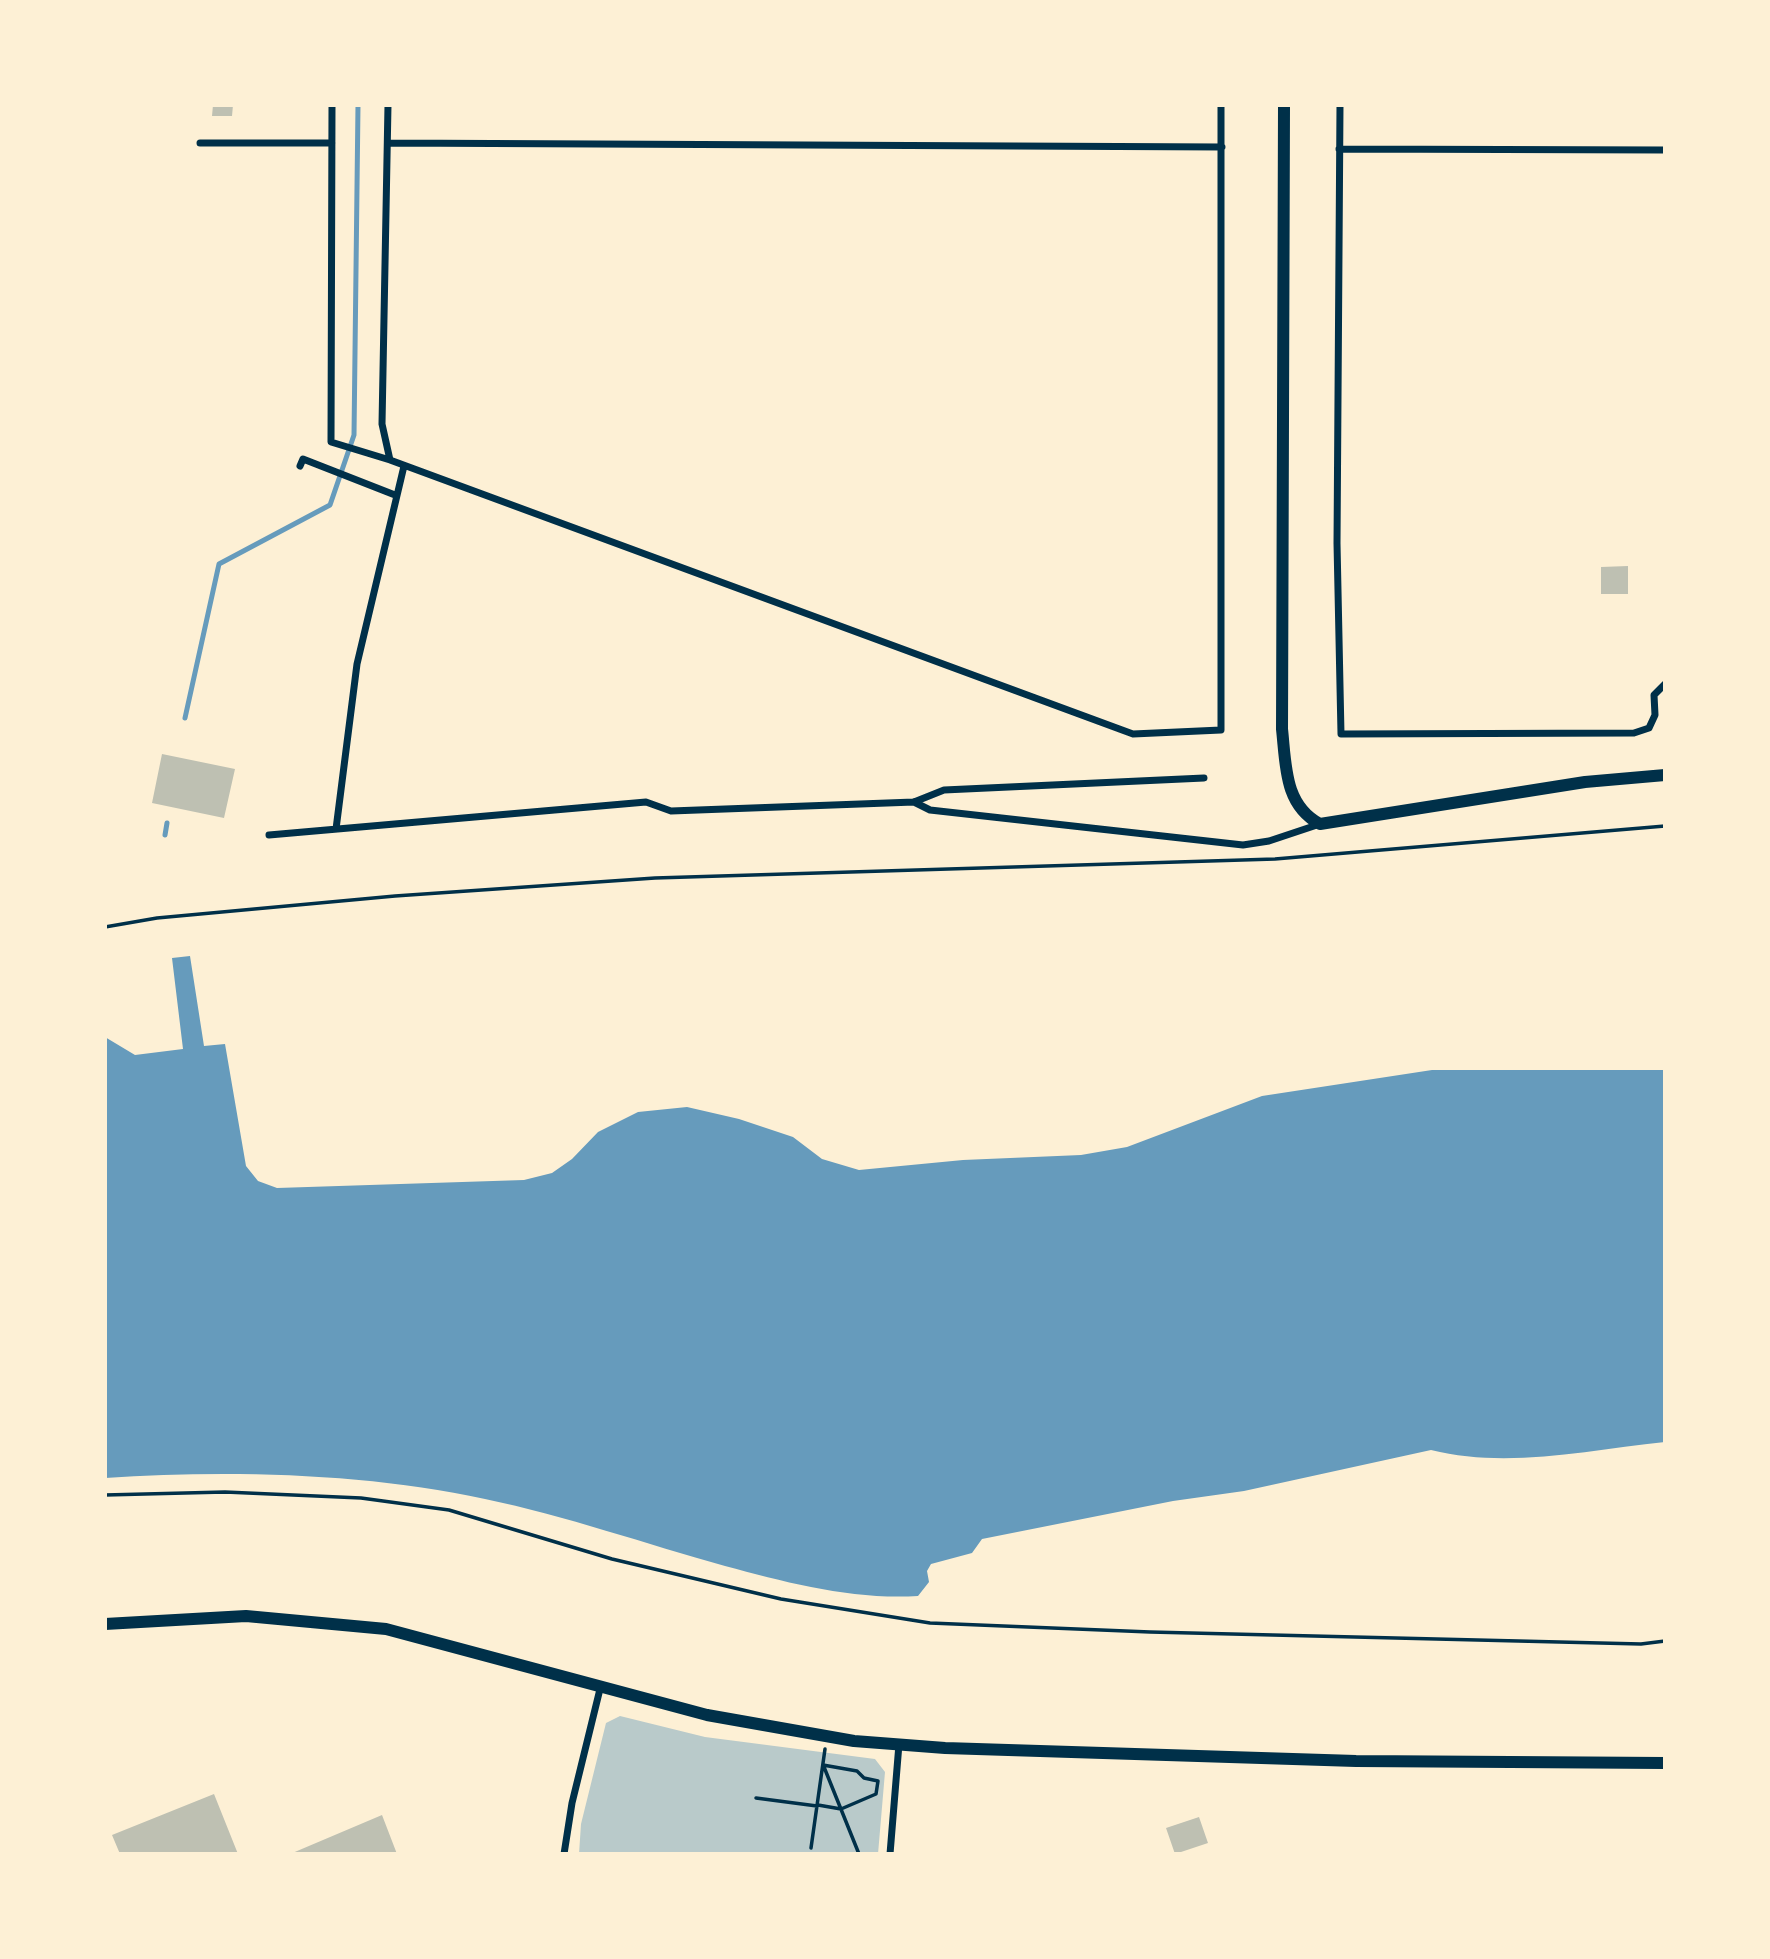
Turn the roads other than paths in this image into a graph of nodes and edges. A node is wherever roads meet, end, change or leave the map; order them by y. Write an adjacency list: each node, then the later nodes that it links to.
1 (332, 105): 6 (street)
2 (388, 105): 7 (street)
3 (1221, 105): 9 (street)
4 (1284, 105): 20 (street)
5 (1340, 105): 10 (street)
6 (332, 142): 8 (street); 12 (street)
7 (388, 143): 9 (street); 12 (street)
8 (200, 144)
9 (1222, 147): 14 (street)
10 (1339, 149): 11 (street); 16 (street)
11 (1665, 150)
12 (390, 460): 14 (street)
13 (300, 466): 15 (street)
14 (402, 469): 15 (street)
15 (395, 495): 21 (street)
16 (1665, 684)
17 (1665, 775): 20 (street)
18 (1204, 778): 19 (street)
19 (914, 802): 20 (street); 21 (street)
20 (1320, 824)
21 (336, 829): 22 (street)
22 (268, 835)
23 (105, 1624): 24 (street)
24 (600, 1689): 25 (street); 27 (street)
25 (899, 1744): 26 (street); 28 (street)
26 (1665, 1763)
27 (564, 1854)
28 (890, 1854)

